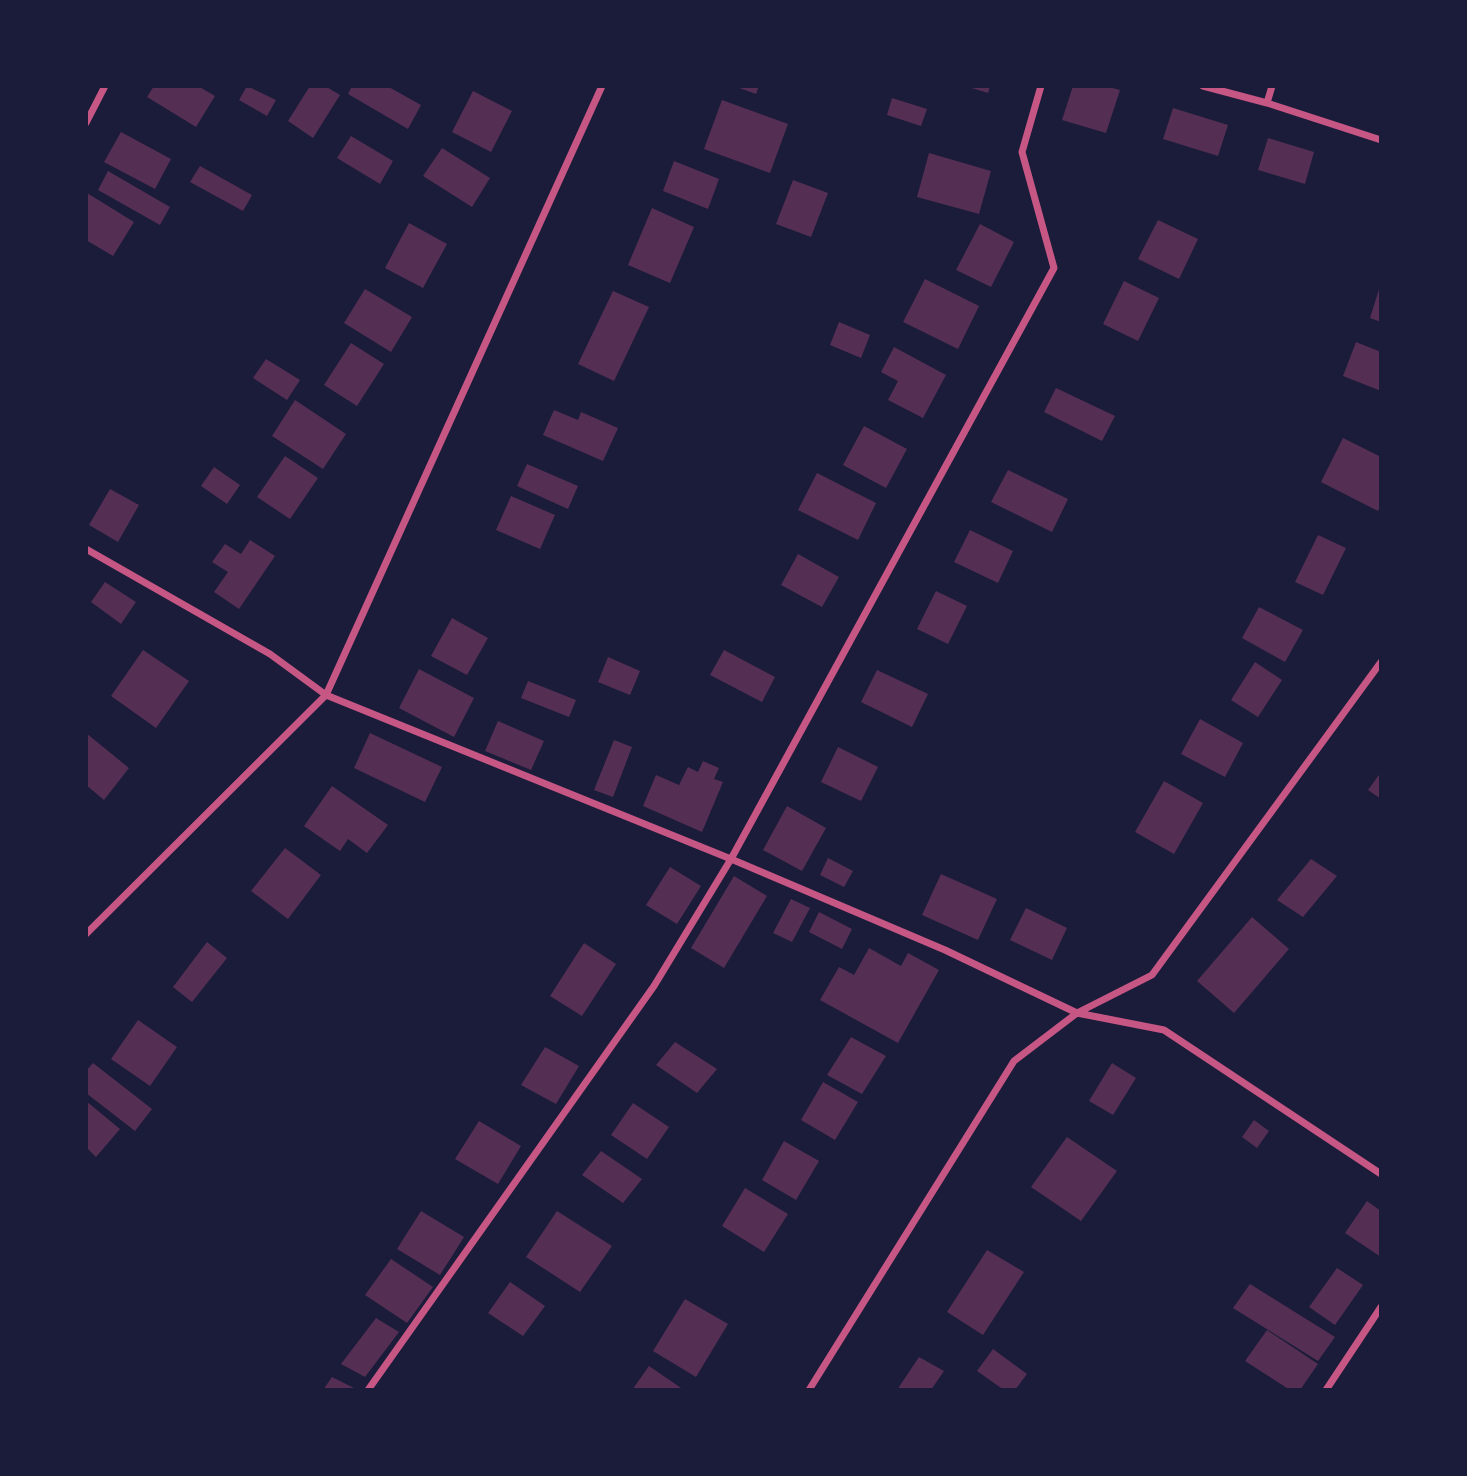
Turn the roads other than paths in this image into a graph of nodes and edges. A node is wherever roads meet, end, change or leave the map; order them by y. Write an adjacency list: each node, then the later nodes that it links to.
1 (105, 86): 7 (street)
2 (602, 86): 11 (street)
3 (1041, 86): 12 (street)
4 (1203, 86): 6 (street)
5 (1272, 86): 6 (street)
6 (1267, 103): 8 (street)
7 (86, 123)
8 (1381, 140)
9 (86, 549): 11 (street)
10 (1381, 662): 14 (street)
11 (326, 695): 12 (street); 13 (street)
12 (731, 859): 14 (street); 17 (street)
13 (86, 933)
14 (1077, 1013): 15 (street); 18 (street)
15 (1381, 1174)
16 (1381, 1307): 19 (street)
17 (368, 1390)
18 (809, 1390)
19 (1326, 1390)

